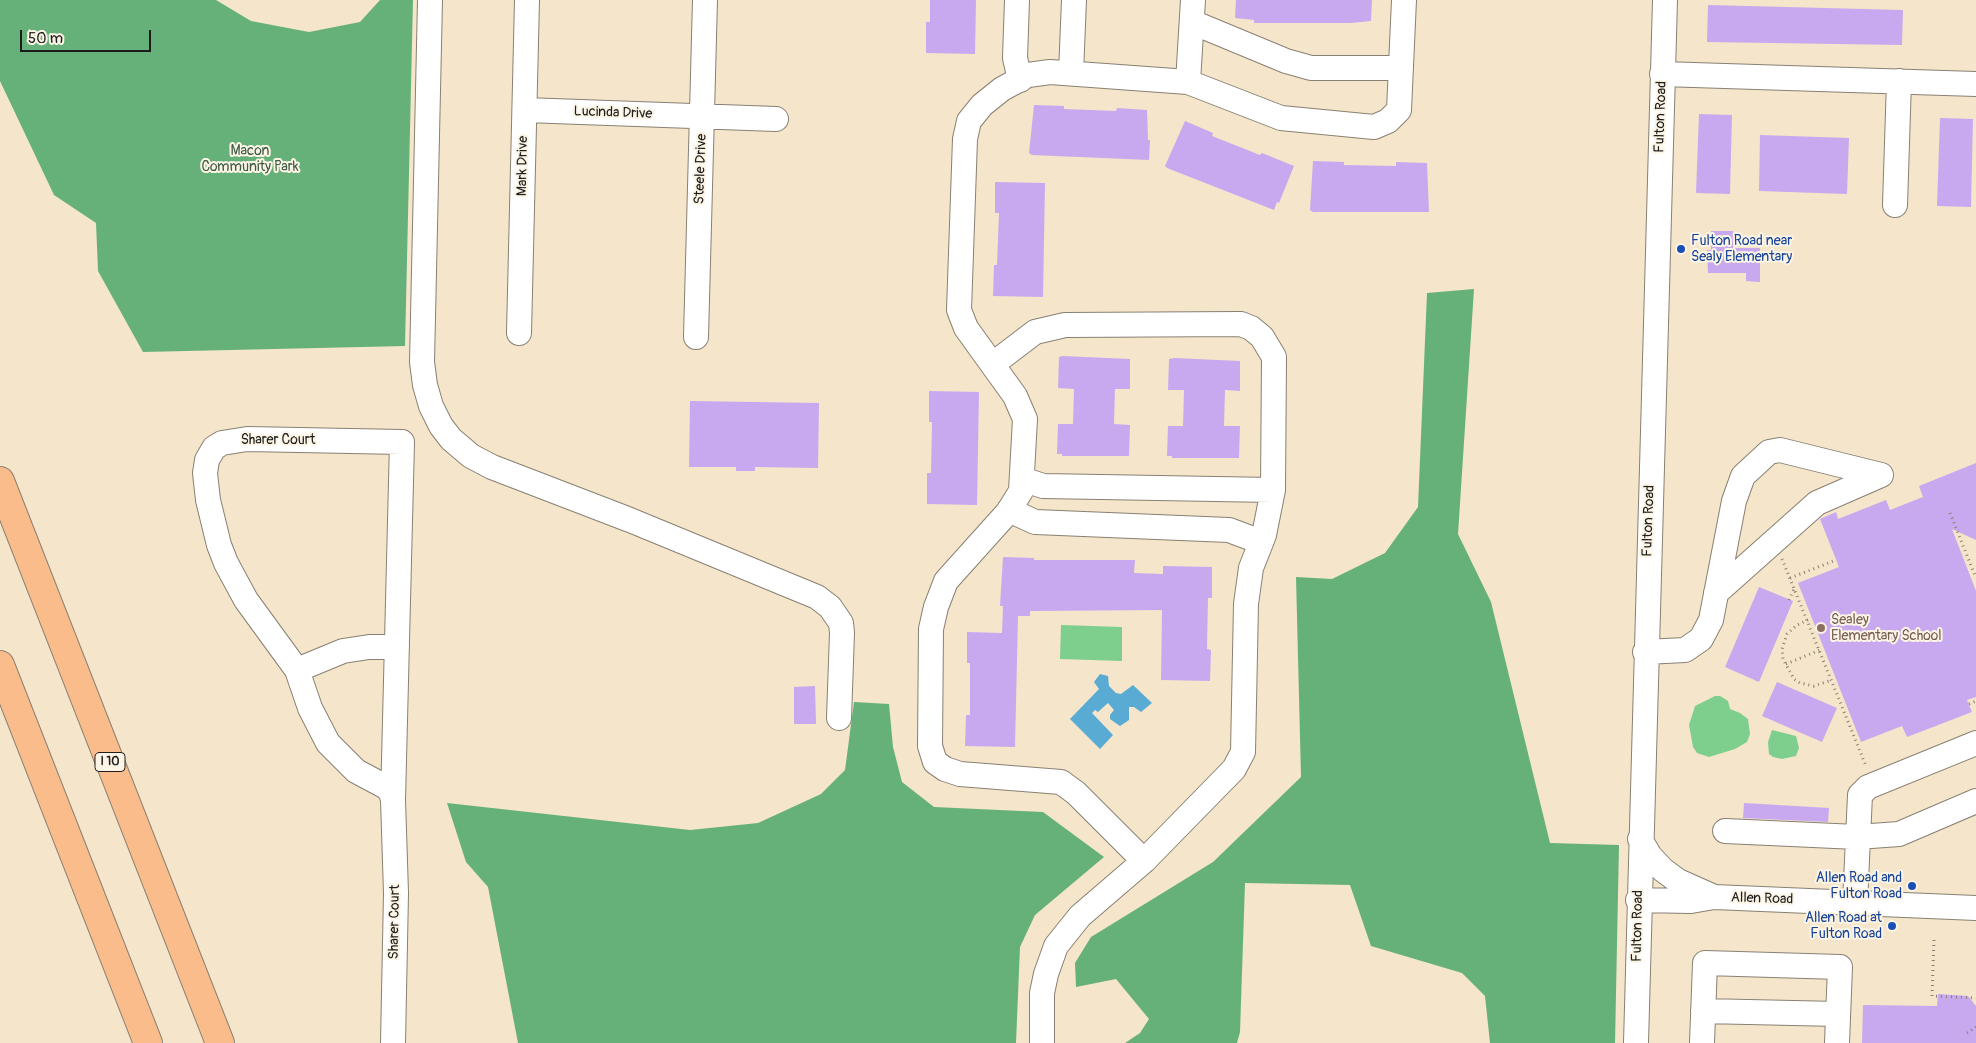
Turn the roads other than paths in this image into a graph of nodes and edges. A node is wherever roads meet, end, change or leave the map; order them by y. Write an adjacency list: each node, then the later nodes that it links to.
1 (430, 0): 33 (street)
2 (527, 0): 16 (street, Mark Drive)
3 (705, 0): 17 (street, Steele Drive)
4 (1017, 0): 12 (street)
5 (1074, 0): 10 (street)
6 (1404, 0): 9 (street)
7 (1665, 0): 11 (street, Fulton Road)
8 (1192, 11): 9 (street); 14 (street)
9 (1401, 68): 14 (street)
10 (1071, 74): 12 (street); 14 (street)
11 (1662, 74): 13 (street); 30 (street, Fulton Road)
12 (1020, 80): 22 (street)
13 (1899, 81): 15 (street); 19 (street)
14 (1188, 82)
15 (1976, 84)
16 (525, 110): 17 (street, Lucinda Drive); 20 (street, Mark Drive)
17 (702, 117): 18 (street, Lucinda Drive); 21 (street, Steele Drive)
18 (776, 119)
19 (1894, 205)
20 (519, 333)
21 (696, 337)
22 (993, 364): 23 (street); 25 (street)
23 (1022, 479): 25 (street); 26 (street)
24 (0, 481): 48 (highway, I 10)
25 (1273, 490): 27 (street)
26 (1010, 510): 27 (street); 40 (street)
27 (1261, 542): 40 (street)
28 (1716, 593): 28 (street); 30 (street)
29 (397, 647): 32 (street); 32 (street, Sharer Court); 35 (street, Sharer Court)
30 (1645, 652): 39 (street, Fulton Road)
31 (0, 666): 47 (highway)
32 (297, 670): 35 (street, Sharer Court)
33 (839, 718)
34 (1976, 743): 38 (street)
35 (393, 800): 49 (street, Sharer Court)
36 (1976, 801): 38 (street)
37 (1725, 830): 38 (street)
38 (1857, 837): 43 (street)
39 (1640, 839): 41 (street); 42 (street, Fulton Road)
40 (1144, 861): 50 (street)
41 (1714, 897): 42 (street, Allen Road); 43 (street, Allen Road)
42 (1638, 900): 51 (street, Fulton Road)
43 (1855, 903): 44 (street, Allen Road)
44 (1976, 908)
45 (1703, 1011): 46 (street); 46 (street); 52 (street)
46 (1838, 1014): 53 (street)
47 (148, 1043)
48 (220, 1043)
49 (392, 1043)
50 (1042, 1043)
51 (1636, 1043)
52 (1702, 1043)
53 (1837, 1043)

